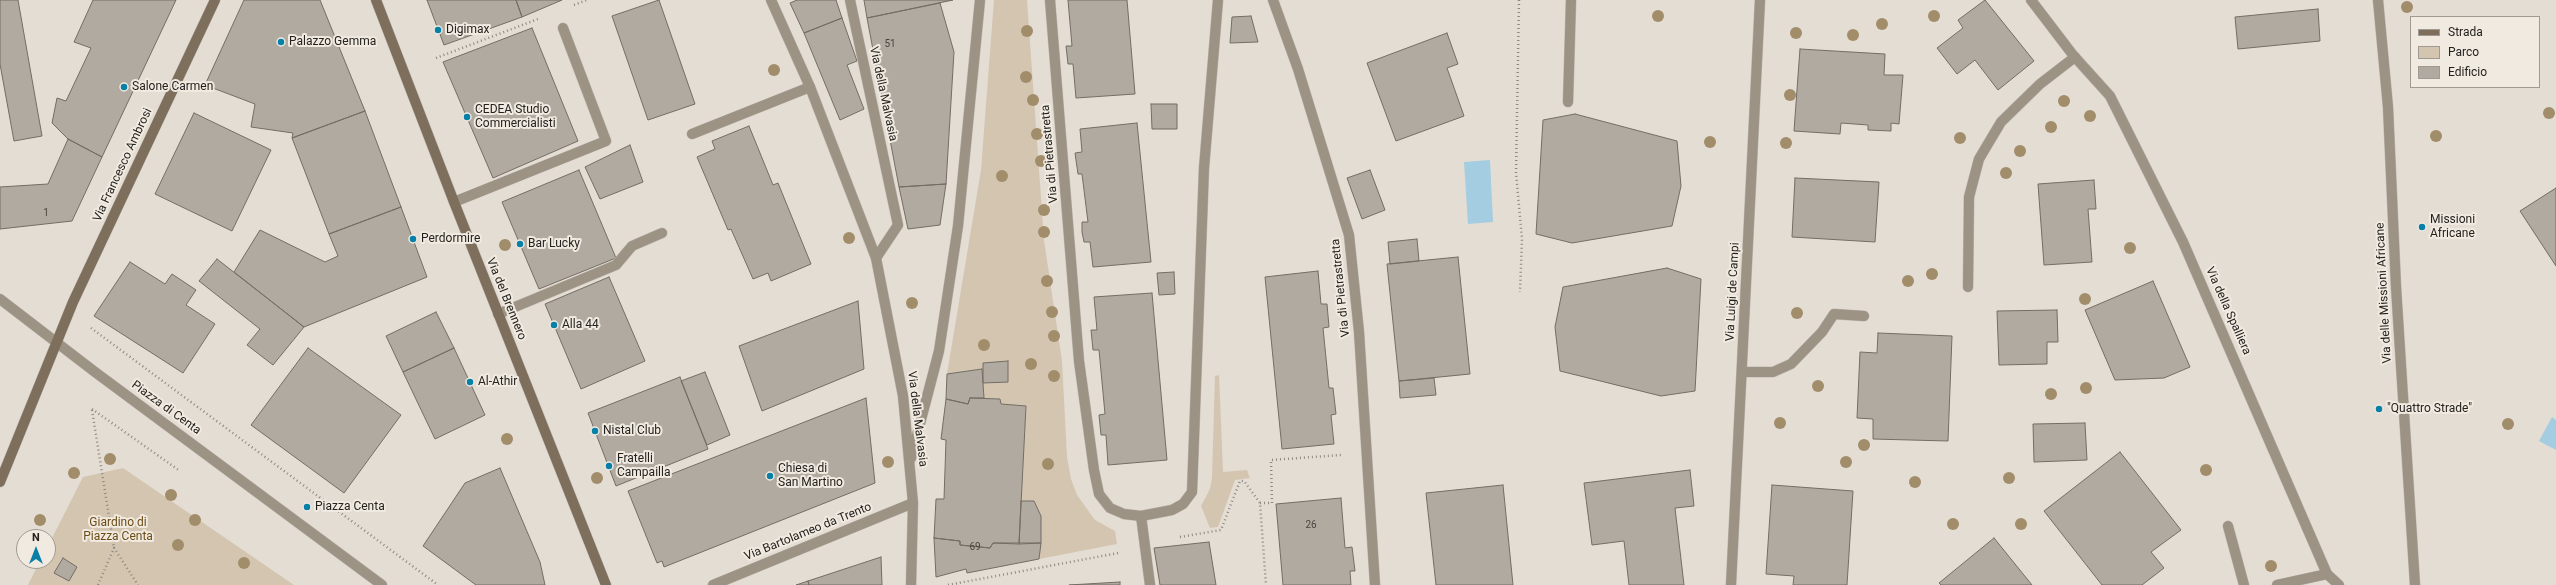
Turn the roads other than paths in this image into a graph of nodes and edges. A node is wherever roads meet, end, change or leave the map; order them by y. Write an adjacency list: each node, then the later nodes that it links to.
1 (215, 0): 25 (main road, Via Francesco Ambrosi)
2 (376, 0): 18 (main road, Via del Brennero)
3 (771, 0): 15 (street, Via della Malvasia)
4 (850, 0): 20 (street, Via della Malvasia)
5 (980, 0): 27 (street)
6 (1050, 0): 30 (street, Via di Pietrastretta)
7 (1218, 0): 30 (street, Via di Pietrastretta)
8 (1273, 0): 38 (street, Via di Pietrastretta)
9 (1571, 0): 16 (street)
10 (1760, 0): 26 (street, Via Luigi de Campi)
11 (2031, 0): 14 (street, Via della Spalliera)
12 (2378, 0): 43 (street, Via delle Missioni Africane)
13 (563, 28): 18 (street)
14 (2075, 58): 21 (street); 32 (street, Via della Spalliera)
15 (810, 87): 17 (street); 20 (street, Via della Malvasia)
16 (1568, 102)
17 (692, 134)
18 (454, 202): 23 (main road, Via del Brennero)
19 (662, 233): 23 (street)
20 (876, 258): 27 (street, Via della Malvasia)
21 (1968, 287)
22 (0, 299): 25 (street, Piazza di Centa)
23 (498, 314): 34 (main road, Via del Brennero)
24 (1864, 316): 26 (street)
25 (57, 342): 28 (main road); 33 (street, Piazza di Centa)
26 (1742, 372): 39 (street, Via Luigi de Campi)
27 (910, 464): 29 (street, Via della Malvasia)
28 (0, 482)
29 (913, 503): 35 (street, Via Bartolameo da Trento); 36 (street, Via della Malvasia)
30 (1141, 516): 37 (street)
31 (2228, 526): 40 (street)
32 (2327, 574): 41 (street); 42 (street, Via della Spalliera)
33 (382, 585)
34 (606, 585)
35 (713, 585)
36 (911, 585)
37 (1150, 585)
38 (1375, 585)
39 (1731, 585)
40 (2244, 585)
41 (2277, 585)
42 (2339, 585)
43 (2414, 585)

